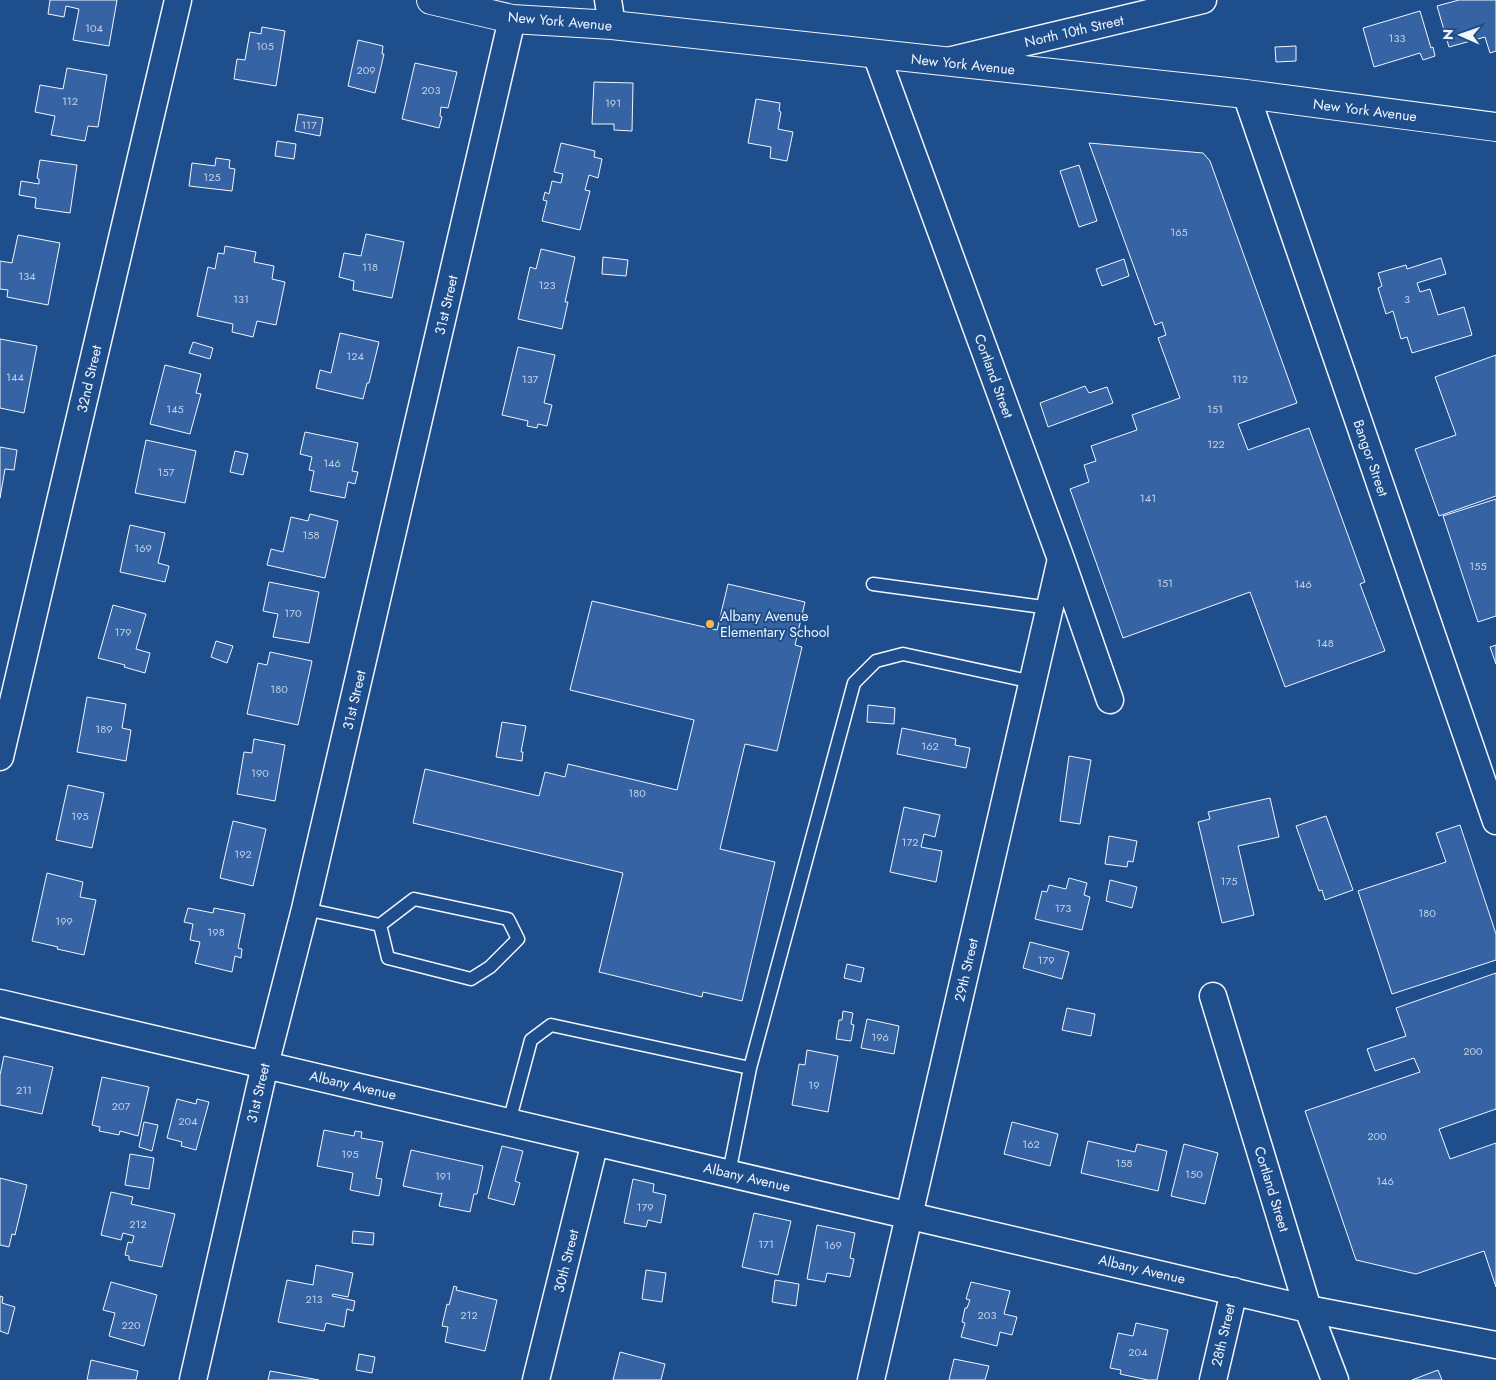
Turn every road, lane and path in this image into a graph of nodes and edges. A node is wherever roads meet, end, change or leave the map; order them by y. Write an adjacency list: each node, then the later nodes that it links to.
1 (178, 0): 15 (street, 32nd Street)
2 (431, 0): 5 (street, New York Avenue)
3 (1203, 0): 7 (street, North 10th Street)
4 (610, 13): 5 (street, New York Avenue); 6 (street, New York Avenue)
5 (512, 19): 17 (street, 31st Street)
6 (876, 54): 7 (street, New York Avenue); 10 (street, Cortland Street)
7 (944, 62): 8 (street, New York Avenue)
8 (1246, 94): 9 (street, New York Avenue); 16 (street, Bangor Street)
9 (1496, 127)
10 (1061, 559): 12 (street, 29th Street); 14 (street, Cortland Street)
11 (873, 584): 12 (lane)
12 (1050, 608): 13 (street, 29th Street)
13 (1033, 682): 22 (lane); 26 (street, 29th Street)
14 (1110, 700)
15 (0, 757)
16 (1496, 821)
17 (305, 909): 18 (lane); 21 (street, 31st Street)
18 (380, 925): 18 (lane)
19 (1213, 996): 28 (street, Cortland Street)
20 (0, 1003): 21 (street, Albany Avenue)
21 (265, 1065): 23 (street, Albany Avenue); 30 (street, 31st Street)
22 (750, 1068): 23 (lane); 25 (lane)
23 (509, 1122): 24 (street, Albany Avenue)
24 (595, 1142): 25 (street, Albany Avenue); 31 (street, 30th Street)
25 (729, 1173): 26 (street, Albany Avenue)
26 (909, 1215): 27 (street, Albany Avenue); 32 (street, 29th Street)
27 (1234, 1291): 28 (street, Albany Avenue); 33 (street, 28th Street)
28 (1308, 1308): 29 (street, Albany Avenue); 34 (street, Cortland Street)
29 (1496, 1345)
30 (193, 1380)
31 (536, 1380)
32 (871, 1380)
33 (1213, 1380)
34 (1335, 1380)

